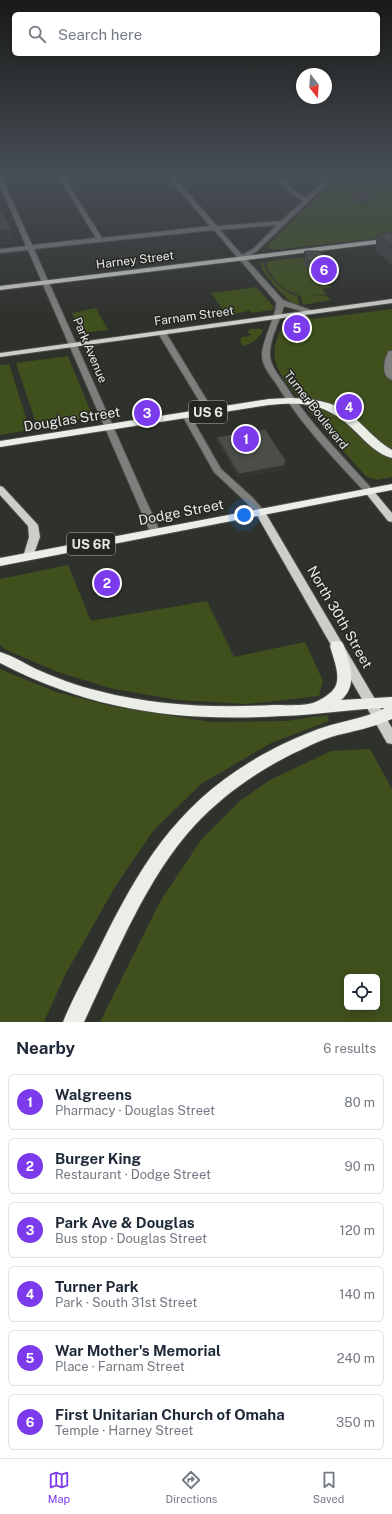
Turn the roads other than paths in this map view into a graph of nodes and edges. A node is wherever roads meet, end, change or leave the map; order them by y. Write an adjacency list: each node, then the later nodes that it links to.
1 (20, 223): 8 (street, Park Avenue)
2 (89, 223): 6 (street)
3 (211, 223): 5 (street)
4 (282, 223): 5 (street); 10 (street)
5 (216, 228): 6 (street); 10 (street)
6 (100, 240): 8 (street)
7 (390, 240): 10 (main road, Harney Street)
8 (31, 248): 9 (street); 11 (street, Park Avenue)
9 (0, 251)
10 (242, 258): 11 (main road, Harney Street); 14 (street)
11 (46, 282): 12 (main road, Harney Street); 18 (street, Park Avenue)
12 (0, 288)
13 (392, 301): 15 (main road, Farnam Street)
14 (280, 302): 15 (street); 16 (street, Turner Boulevard)
15 (312, 312): 16 (main road, Farnam Street)
16 (276, 317): 17 (main road, Farnam Street); 22 (street, Turner Boulevard)
17 (162, 333): 18 (main road, Farnam Street); 23 (street)
18 (73, 344): 20 (main road, Farnam Street); 25 (street, Park Avenue)
19 (392, 353): 21 (street)
20 (0, 355)
21 (392, 378)
22 (291, 401): 23 (highway, Douglas Street / US 6); 27 (highway, US 6); 30 (street, Turner Boulevard)
23 (210, 412): 24 (highway, Douglas Street / US 6)
24 (186, 415): 25 (highway, Douglas Street / US 6); 31 (street)
25 (109, 428): 26 (highway, Douglas Street / US 6); 33 (street, Park Avenue)
26 (0, 444)
27 (392, 455)
28 (392, 487): 30 (highway, Dodge Street / US 6R)
29 (0, 489): 34 (main road)
30 (369, 491): 31 (highway, Dodge Street / US 6R); 32 (main road)
31 (260, 512): 33 (highway, Dodge Street / US 6R); 36 (main road, North 30th Street)
32 (392, 519)
33 (155, 532): 34 (highway, Dodge Street / US 6R)
34 (28, 557): 35 (highway, Dodge Street / US 6R)
35 (0, 562)
36 (337, 646): 39 (main road, North 30th Street); 40 (highway)
37 (0, 657): 40 (highway)
38 (392, 703): 39 (highway)
39 (372, 704): 40 (highway); 41 (main road, North 30th Street)
40 (312, 709)
41 (386, 715): 42 (main road, North 30th Street); 43 (highway)
42 (392, 739)
43 (73, 1022)

